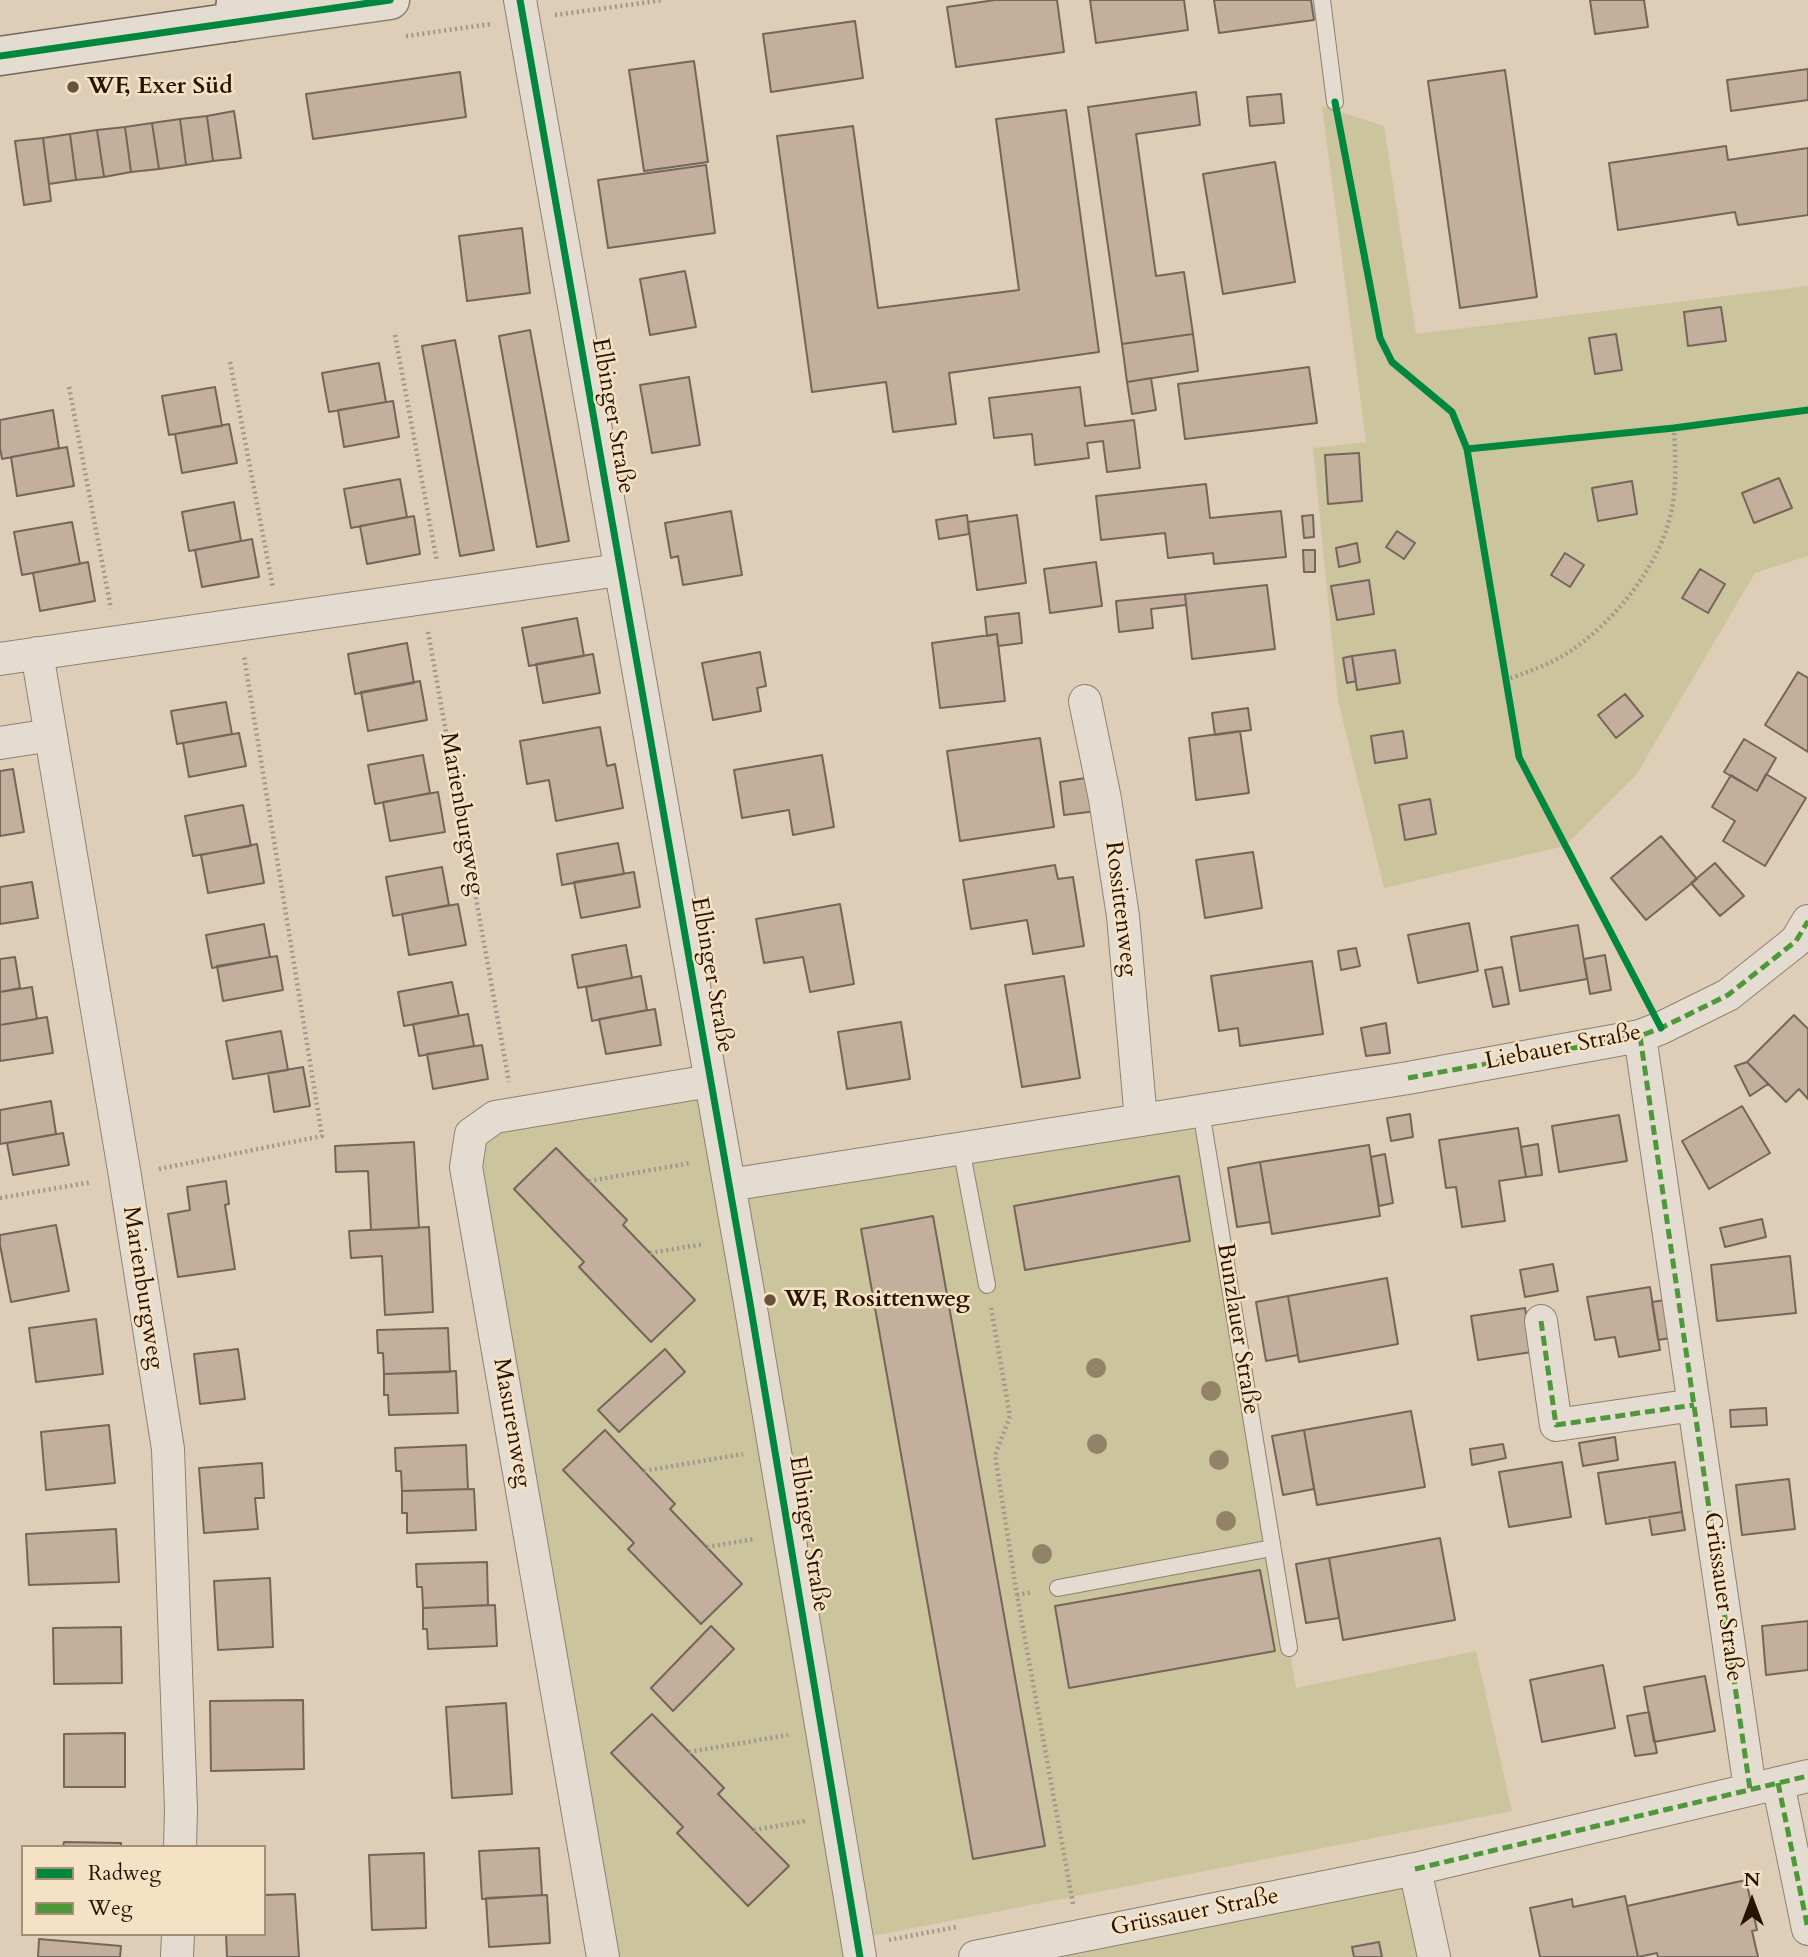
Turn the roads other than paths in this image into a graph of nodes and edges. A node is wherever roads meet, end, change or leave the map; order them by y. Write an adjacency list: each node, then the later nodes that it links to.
1 (390, 0): 4 (main road)
2 (520, 0): 7 (street, Elbinger Straße)
3 (1322, 0): 6 (lane)
4 (235, 11): 5 (main road)
5 (0, 56)
6 (1335, 102)
7 (619, 570): 8 (street); 15 (street, Elbinger Straße)
8 (37, 653): 9 (street); 11 (street, Marienburgweg)
9 (0, 659)
10 (1085, 701): 17 (street, Rossittenweg)
11 (51, 734): 12 (street); 27 (street, Marienburgweg)
12 (0, 743)
13 (1808, 921): 14 (street, Liebauer Straße)
14 (1640, 1036): 16 (street, Liebauer Straße); 22 (street, Grüssauer Straße)
15 (710, 1081): 19 (street, Elbinger Straße); 32 (street, Masurenweg)
16 (1201, 1111): 17 (street); 23 (lane, Bunzlauer Straße)
17 (1141, 1120): 18 (street)
18 (961, 1148): 19 (street); 20 (lane)
19 (726, 1171): 33 (street, Elbinger Straße)
20 (987, 1285)
21 (1541, 1321): 22 (street)
22 (1694, 1405): 26 (street, Grüssauer Straße)
23 (1272, 1548): 24 (lane); 25 (lane, Bunzlauer Straße)
24 (1058, 1588)
25 (1289, 1648)
26 (1778, 1783): 28 (street, Grüssauer Straße); 29 (street, Grüssauer Straße)
27 (180, 1845)
28 (1415, 1869): 34 (street, Grüssauer Straße); 35 (street)
29 (1808, 1929)
30 (178, 1936): 31 (street)
31 (177, 1957)
32 (603, 1957)
33 (859, 1957)
34 (975, 1957)
35 (1434, 1957)

